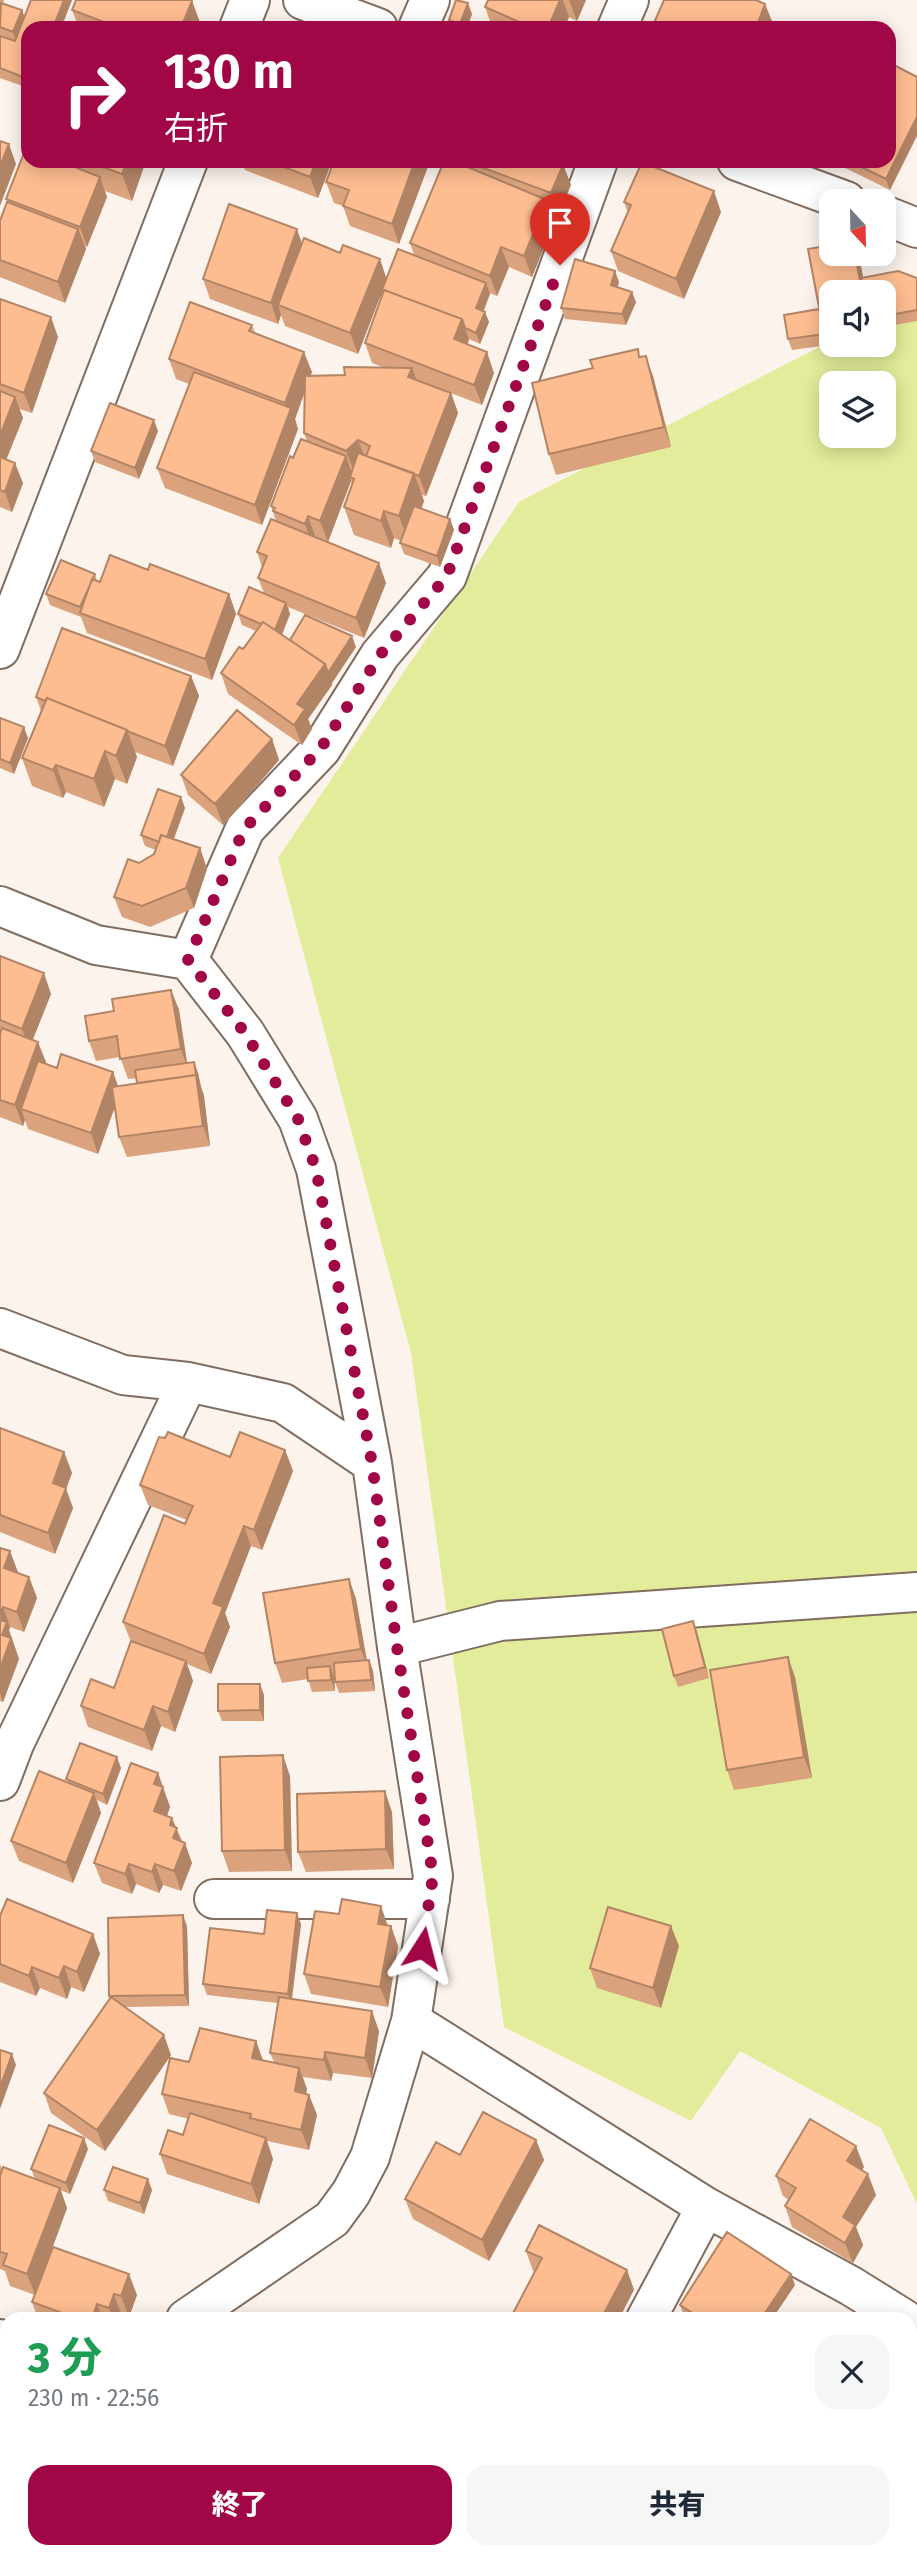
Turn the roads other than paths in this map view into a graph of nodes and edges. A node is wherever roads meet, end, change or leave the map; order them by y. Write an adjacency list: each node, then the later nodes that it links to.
1 (250, 0): 5 (street)
2 (303, 0): 6 (street)
3 (430, 0): 7 (street)
4 (629, 0): 8 (street)
5 (242, 21)
6 (359, 21)
7 (421, 21)
8 (620, 21)
9 (185, 168): 15 (street)
10 (595, 168): 17 (street)
11 (756, 168): 12 (street)
12 (819, 191)
13 (896, 220): 14 (street)
14 (917, 228)
15 (0, 649)
16 (0, 906): 17 (street)
17 (188, 960): 20 (street)
18 (0, 1328): 19 (street)
19 (188, 1381): 20 (street); 23 (street)
20 (372, 1463): 22 (street)
21 (917, 1592): 22 (street)
22 (397, 1647): 26 (street)
23 (7, 1742): 24 (street)
24 (0, 1781)
25 (214, 1899): 26 (street)
26 (430, 1899): 27 (street)
27 (411, 2021): 28 (street); 29 (street)
28 (706, 2207): 30 (street); 31 (street)
29 (196, 2312)
30 (650, 2312)
31 (893, 2312)

